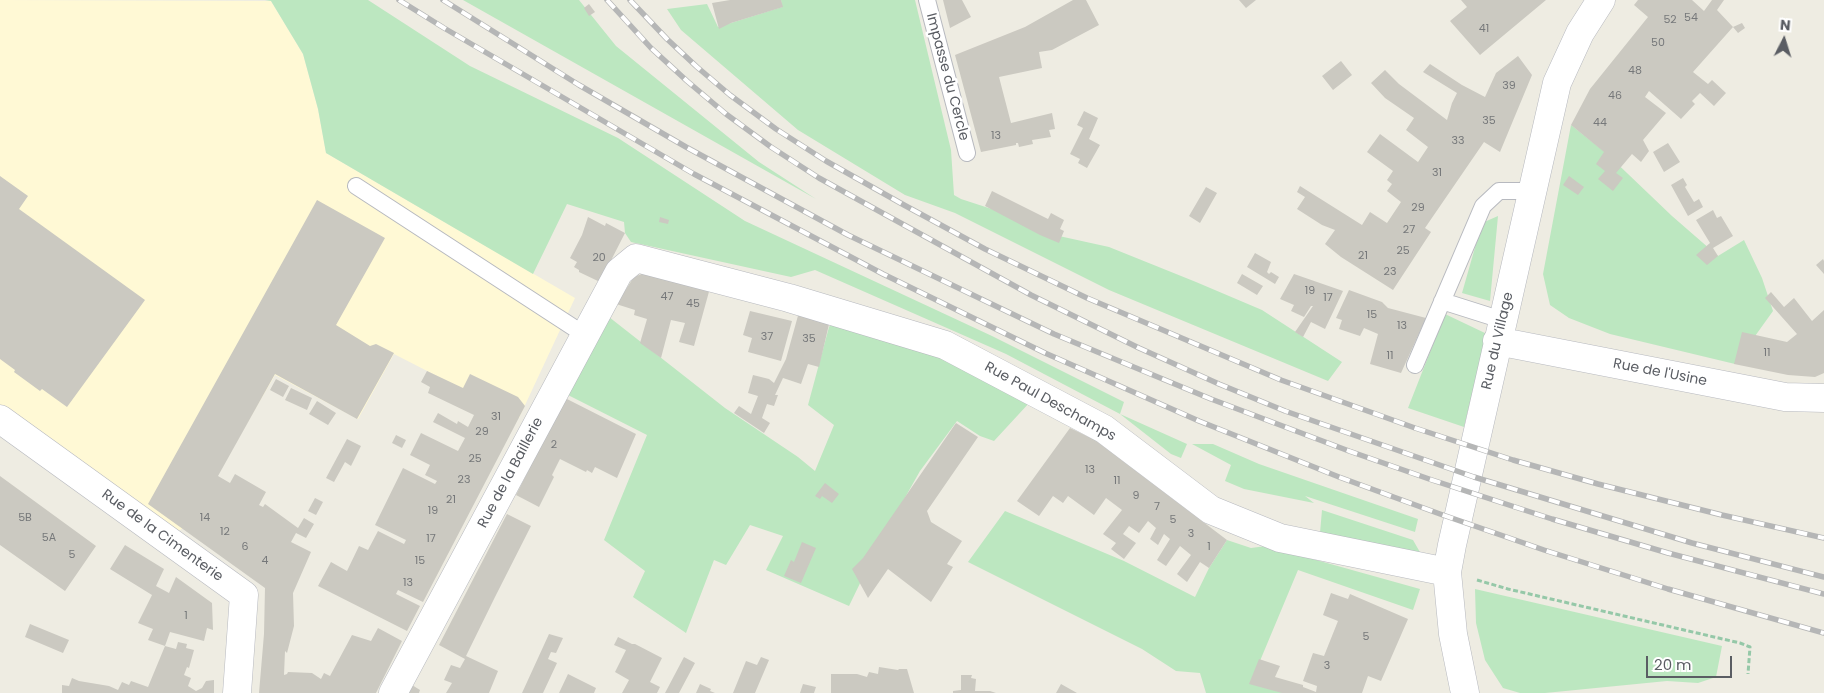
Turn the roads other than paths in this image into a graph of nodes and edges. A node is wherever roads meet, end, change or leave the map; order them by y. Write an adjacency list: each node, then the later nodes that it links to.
1 (927, 0): 3 (lane, Impasse du Cercle)
2 (1601, 0): 5 (street, Rue du Village)
3 (967, 153)
4 (356, 186): 9 (lane)
5 (1532, 191): 7 (lane); 8 (street, Rue du Village)
6 (636, 258): 9 (street, Rue de la Baillerie); 13 (street, Rue Paul Deschamps)
7 (1442, 301): 8 (lane); 10 (lane)
8 (1500, 331): 11 (street, Rue de l'Usine); 13 (street, Rue du Village)
9 (585, 335): 15 (street, Rue de la Baillerie)
10 (1415, 365)
11 (1824, 398)
12 (0, 419): 14 (street, Rue de la Cimenterie)
13 (1447, 572): 16 (street, Rue du Village)
14 (237, 693)
15 (393, 693)
16 (1465, 693)

